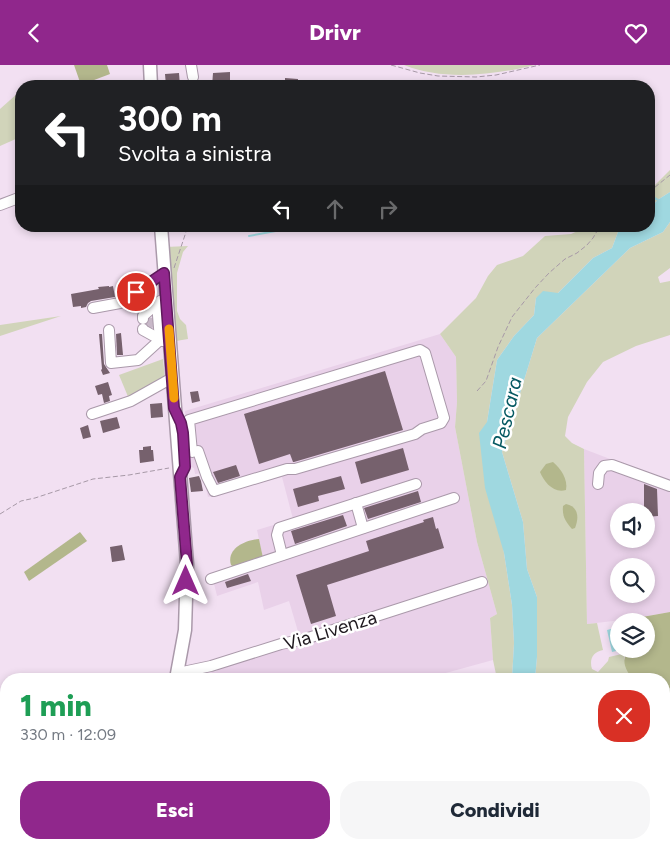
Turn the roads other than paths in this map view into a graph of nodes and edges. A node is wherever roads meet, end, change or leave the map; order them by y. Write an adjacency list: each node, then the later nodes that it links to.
1 (150, 65): 4 (main road)
2 (191, 65): 3 (street)
3 (194, 77)
4 (151, 80)
5 (15, 199): 6 (street)
6 (0, 205)
7 (162, 232): 8 (main road)
8 (169, 270): 9 (main road); 10 (street)
9 (162, 299): 12 (main road); 12 (street)
10 (93, 308)
11 (109, 331): 12 (street)
12 (165, 342): 13 (main road)
13 (172, 378): 14 (street); 15 (main road)
14 (92, 414)
15 (182, 425): 16 (main road); 16 (street)
16 (187, 452): 26 (main road)
17 (416, 484): 21 (street)
18 (598, 484): 19 (street)
19 (670, 486)
20 (454, 497): 22 (street)
21 (356, 503): 22 (street); 23 (street)
22 (363, 528): 23 (street)
23 (282, 555): 24 (street)
24 (211, 579)
25 (482, 583): 27 (street, Via Livenza)
26 (177, 673)
27 (188, 673)

